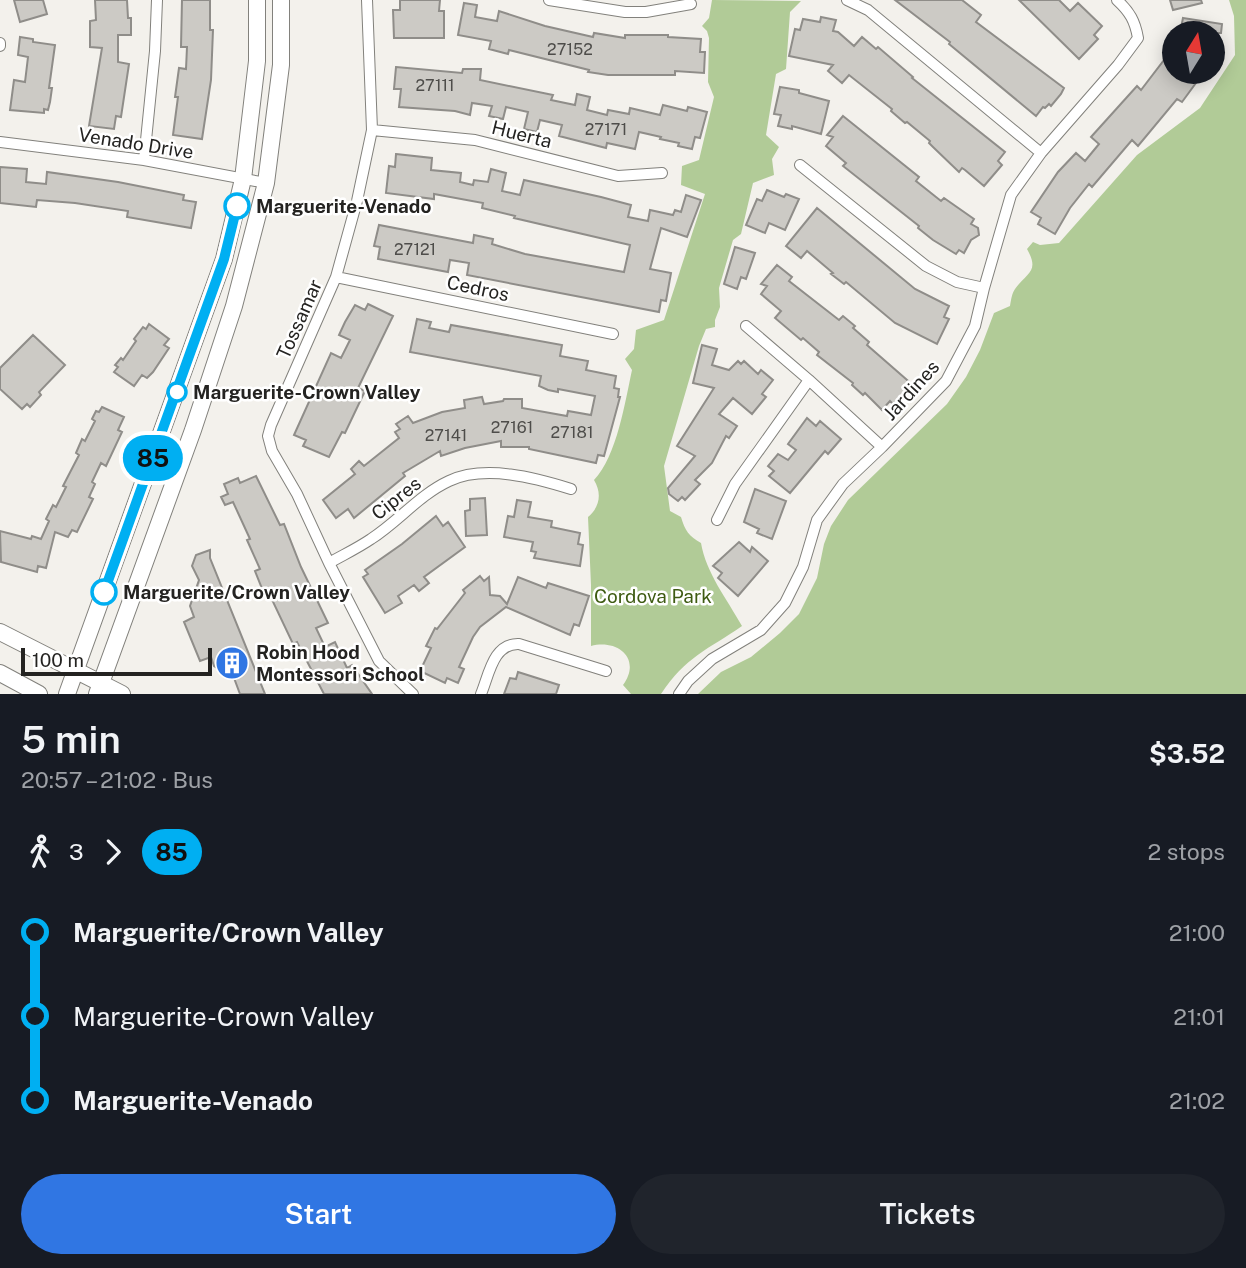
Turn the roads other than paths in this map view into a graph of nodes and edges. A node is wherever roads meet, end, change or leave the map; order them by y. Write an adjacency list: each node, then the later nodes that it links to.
1 (157, 0): 12 (street)
2 (257, 0): 15 (main road)
3 (281, 0): 16 (main road)
4 (367, 0): 9 (street, Tossamar)
5 (549, 0): 8 (street)
6 (847, 0): 11 (street)
7 (1117, 0): 11 (street, Jardines)
8 (691, 4)
9 (372, 130): 14 (street, Huerta); 17 (street, Tossamar)
10 (0, 142): 12 (street, Venado Drive)
11 (1041, 153): 18 (street, Jardines)
12 (144, 160): 15 (street, Venado Drive)
13 (800, 164): 18 (street)
14 (662, 173)
15 (243, 179): 16 (street, Venado Drive); 27 (main road)
16 (266, 183): 30 (main road)
17 (337, 277): 20 (street, Cedros); 25 (street, Tossamar)
18 (984, 288): 22 (street, Jardines)
19 (746, 326): 21 (street)
20 (613, 334)
21 (809, 380): 22 (street); 24 (street)
22 (882, 447): 36 (street, Jardines)
23 (571, 489): 25 (street, Cipres)
24 (717, 520)
25 (329, 564): 34 (street, Tossamar)
26 (0, 632): 27 (main road)
27 (75, 671): 30 (main road); 32 (main road)
28 (606, 671): 35 (street)
29 (0, 673): 31 (main road)
30 (99, 689): 33 (main road)
31 (39, 694)
32 (67, 694)
33 (122, 694)
34 (413, 694)
35 (481, 694)
36 (679, 694)

